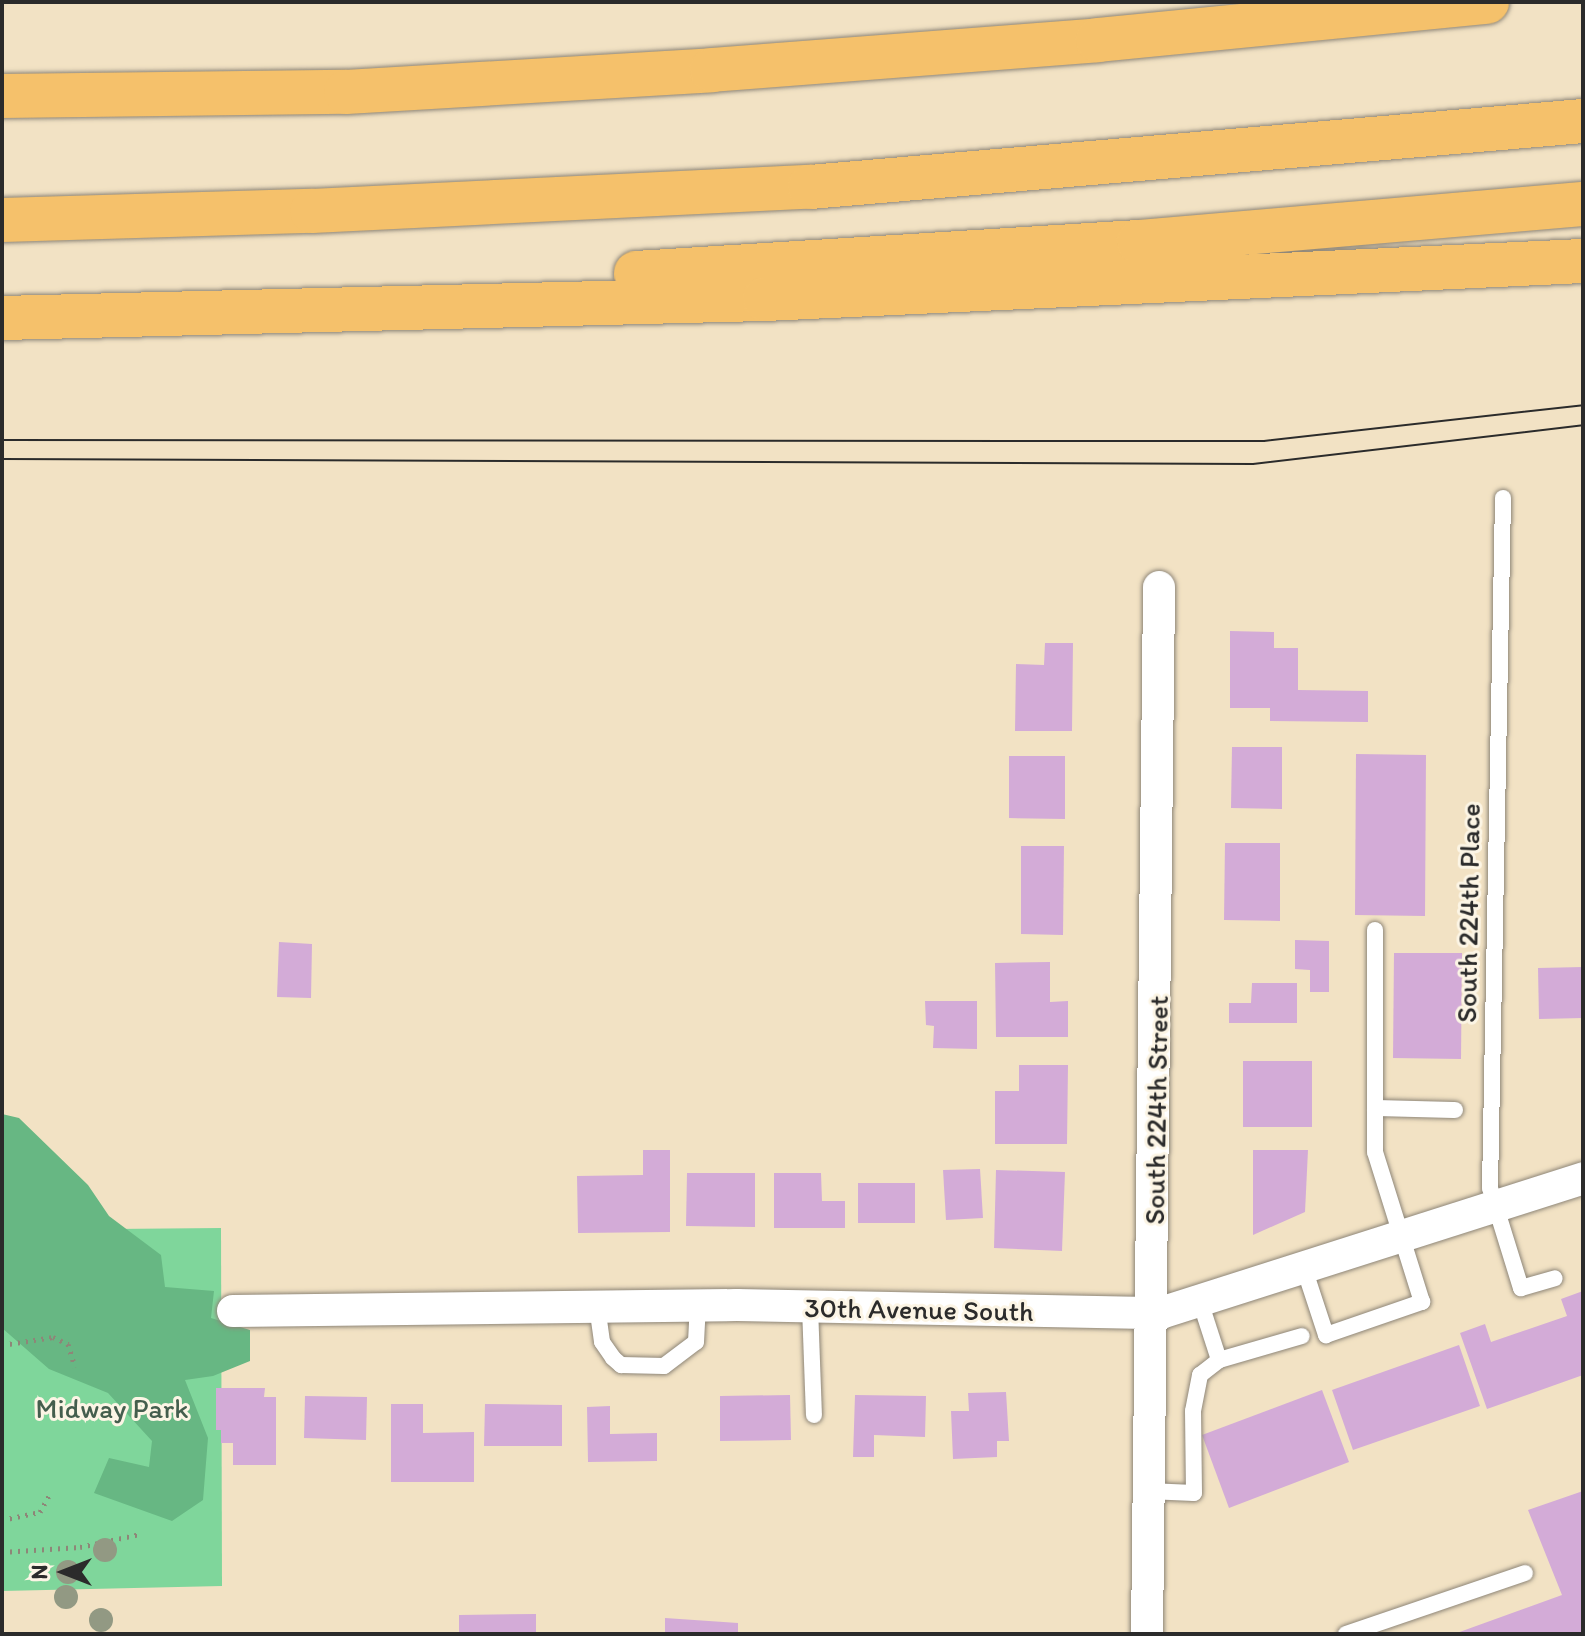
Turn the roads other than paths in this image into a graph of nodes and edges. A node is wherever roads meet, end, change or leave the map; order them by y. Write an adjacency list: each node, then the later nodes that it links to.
1 (1487, 2): 2 (highway)
2 (2, 96)
3 (1583, 121): 5 (highway)
4 (1583, 204): 7 (highway)
5 (2, 220)
6 (1583, 261): 7 (highway)
7 (12, 318)
8 (1503, 498): 14 (lane, South 224th Place)
9 (1159, 587): 23 (street, South 224th Street)
10 (1375, 930): 11 (lane)
11 (1375, 1108): 12 (lane); 15 (lane)
12 (1455, 1110)
13 (1583, 1178): 14 (street, 30th Avenue South)
14 (1495, 1208): 15 (street, 30th Avenue South); 17 (lane, South 224th Place)
15 (1401, 1238): 16 (street, 30th Avenue South); 16 (lane)
16 (1304, 1268): 18 (street, 30th Avenue South)
17 (1555, 1278)
18 (1200, 1301): 23 (street, 30th Avenue South); 25 (lane)
19 (698, 1305): 20 (street, 30th Avenue South); 20 (lane); 21 (street, 30th Avenue South)
20 (597, 1306): 22 (street, 30th Avenue South)
21 (810, 1307): 23 (street, 30th Avenue South); 26 (lane)
22 (233, 1311)
23 (1152, 1314): 27 (street, South 224th Street)
24 (1302, 1336): 25 (lane)
25 (1219, 1360): 27 (lane)
26 (814, 1415)
27 (1148, 1491): 29 (street, South 224th Street)
28 (1525, 1573): 30 (lane)
29 (1147, 1634)
30 (1346, 1634)

